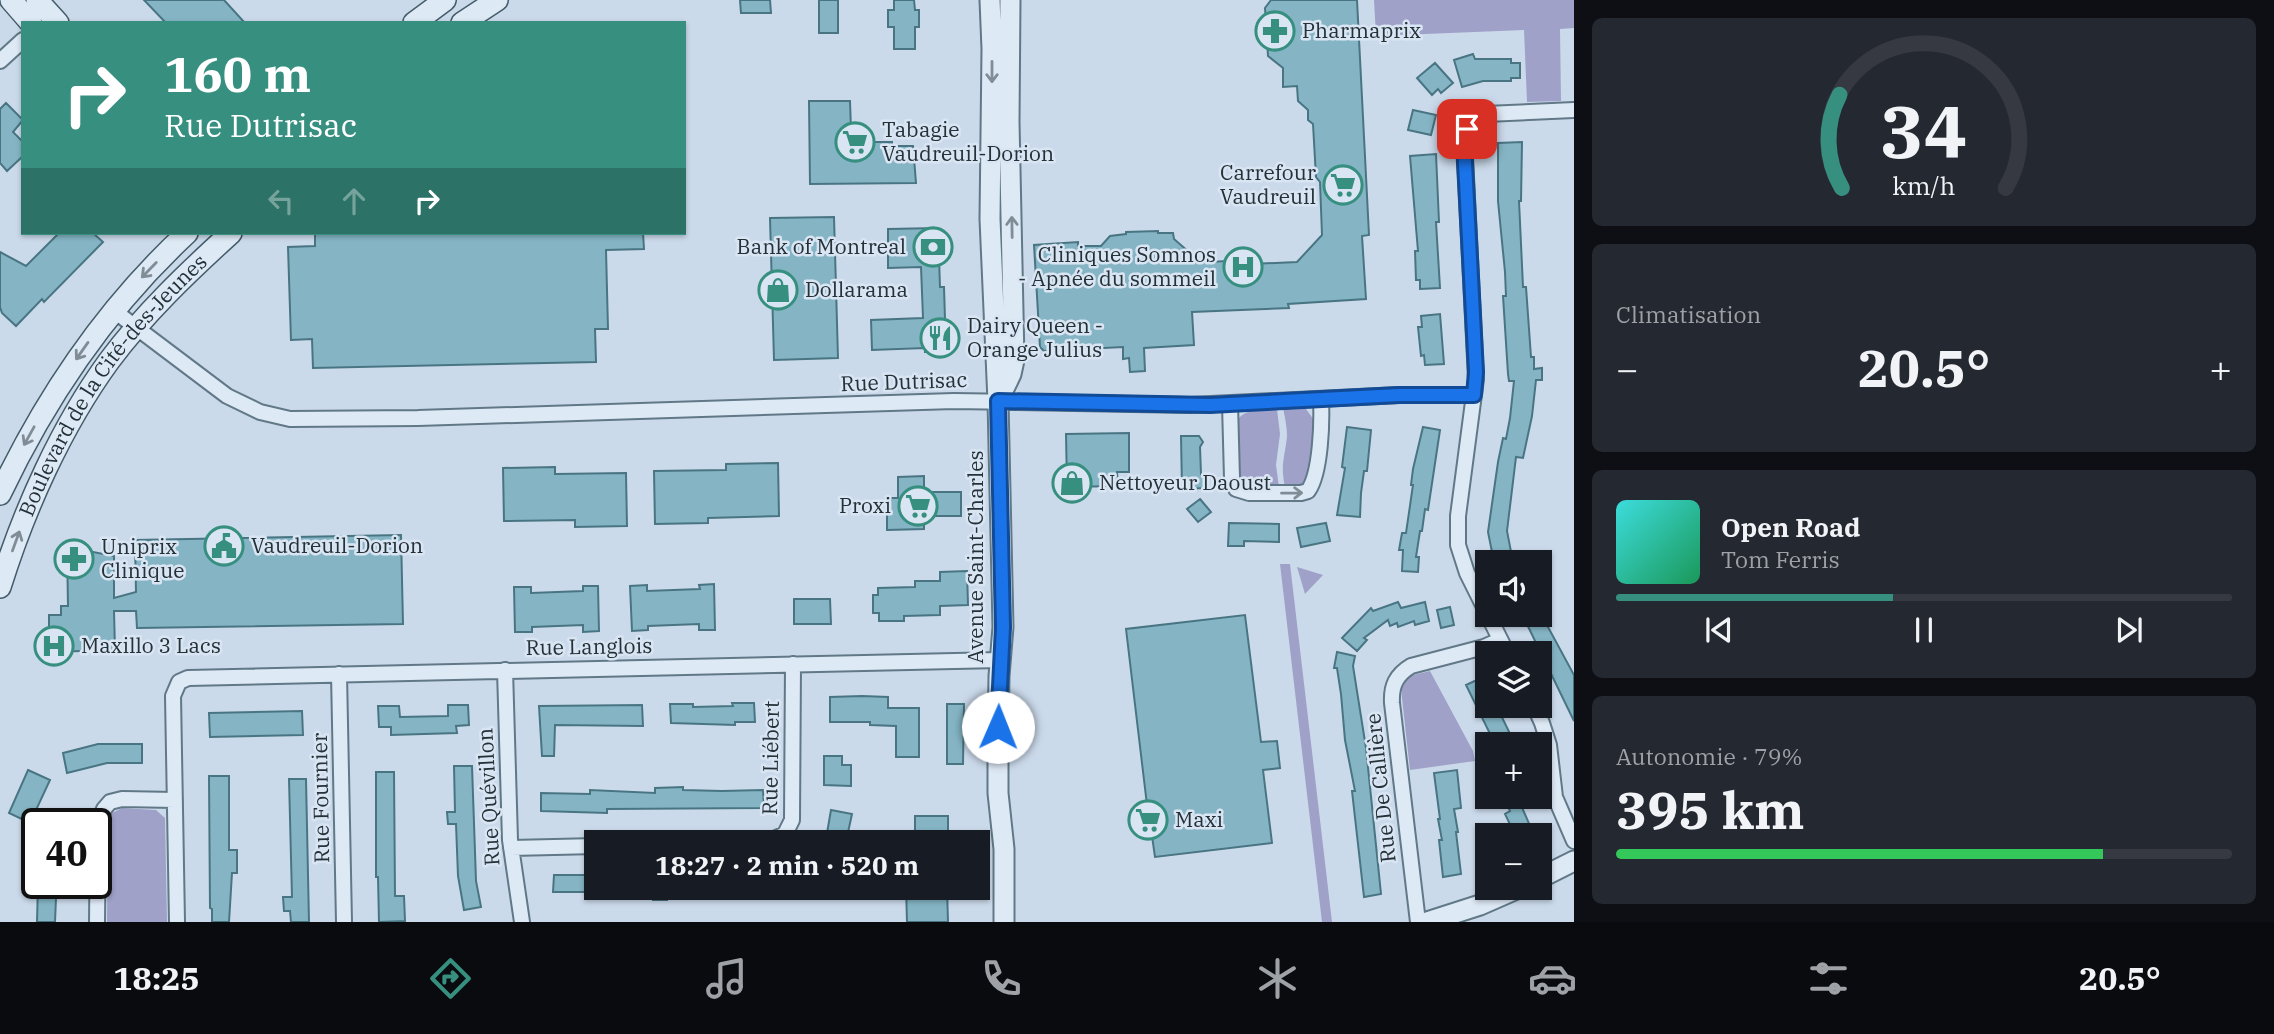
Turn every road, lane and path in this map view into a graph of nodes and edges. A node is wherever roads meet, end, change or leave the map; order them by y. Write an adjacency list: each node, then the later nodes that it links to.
1 (10, 0): 6 (main road)
2 (445, 0): 7 (main road)
3 (496, 0): 8 (main road)
4 (990, 0): 18 (street, Avenue Saint-Charles, one-way to 18)
5 (1010, 0): 18 (street, Avenue Saint-Charles, one-way to 5)
6 (42, 16)
7 (417, 21)
8 (464, 21)
9 (21, 42): 10 (street)
10 (0, 61)
11 (1574, 110): 16 (street)
12 (185, 235): 14 (main road, Boulevard de la Cité-des-Jeunes, one-way to 14)
13 (228, 235): 15 (main road, Boulevard de la Cité-des-Jeunes)
14 (113, 310): 15 (street, Rue Dutrisac); 20 (main road, Boulevard de la Cité-des-Jeunes, one-way to 20)
15 (136, 328): 18 (street, Rue Dutrisac); 21 (main road, Boulevard de la Cité-des-Jeunes)
16 (1474, 395): 17 (street, Rue Dutrisac); 23 (street)
17 (1321, 399): 19 (street, Rue Dutrisac); 19 (street, one-way to 17)
18 (998, 401): 19 (street, Rue Dutrisac); 25 (street, Avenue Saint-Charles)
19 (1230, 404)
20 (2, 482): 21 (street)
21 (34, 495): 22 (main road, Boulevard de la Cité-des-Jeunes, one-way to 21)
22 (0, 587)
23 (1501, 641)
24 (1475, 649): 43 (street, Rue De Callière)
25 (1000, 660): 26 (street, Rue Langlois); 42 (street, Avenue Saint-Charles)
26 (793, 664): 27 (street, Rue Langlois); 31 (street, Rue Liébert)
27 (505, 670): 28 (street, Rue Langlois); 34 (street, Rue Quévillon)
28 (339, 674): 30 (street, Rue Langlois); 40 (street, Rue Fournier)
29 (1540, 718): 32 (street)
30 (175, 800): 38 (street); 39 (street)
31 (787, 830)
32 (1574, 841)
33 (584, 846): 34 (street)
34 (511, 848): 41 (street, Rue Quévillon)
35 (1574, 861): 36 (street)
36 (1552, 872)
37 (1491, 900): 44 (street)
38 (97, 922)
39 (177, 922)
40 (344, 922)
41 (522, 922)
42 (1004, 922)
43 (1418, 922)
44 (1427, 922)

